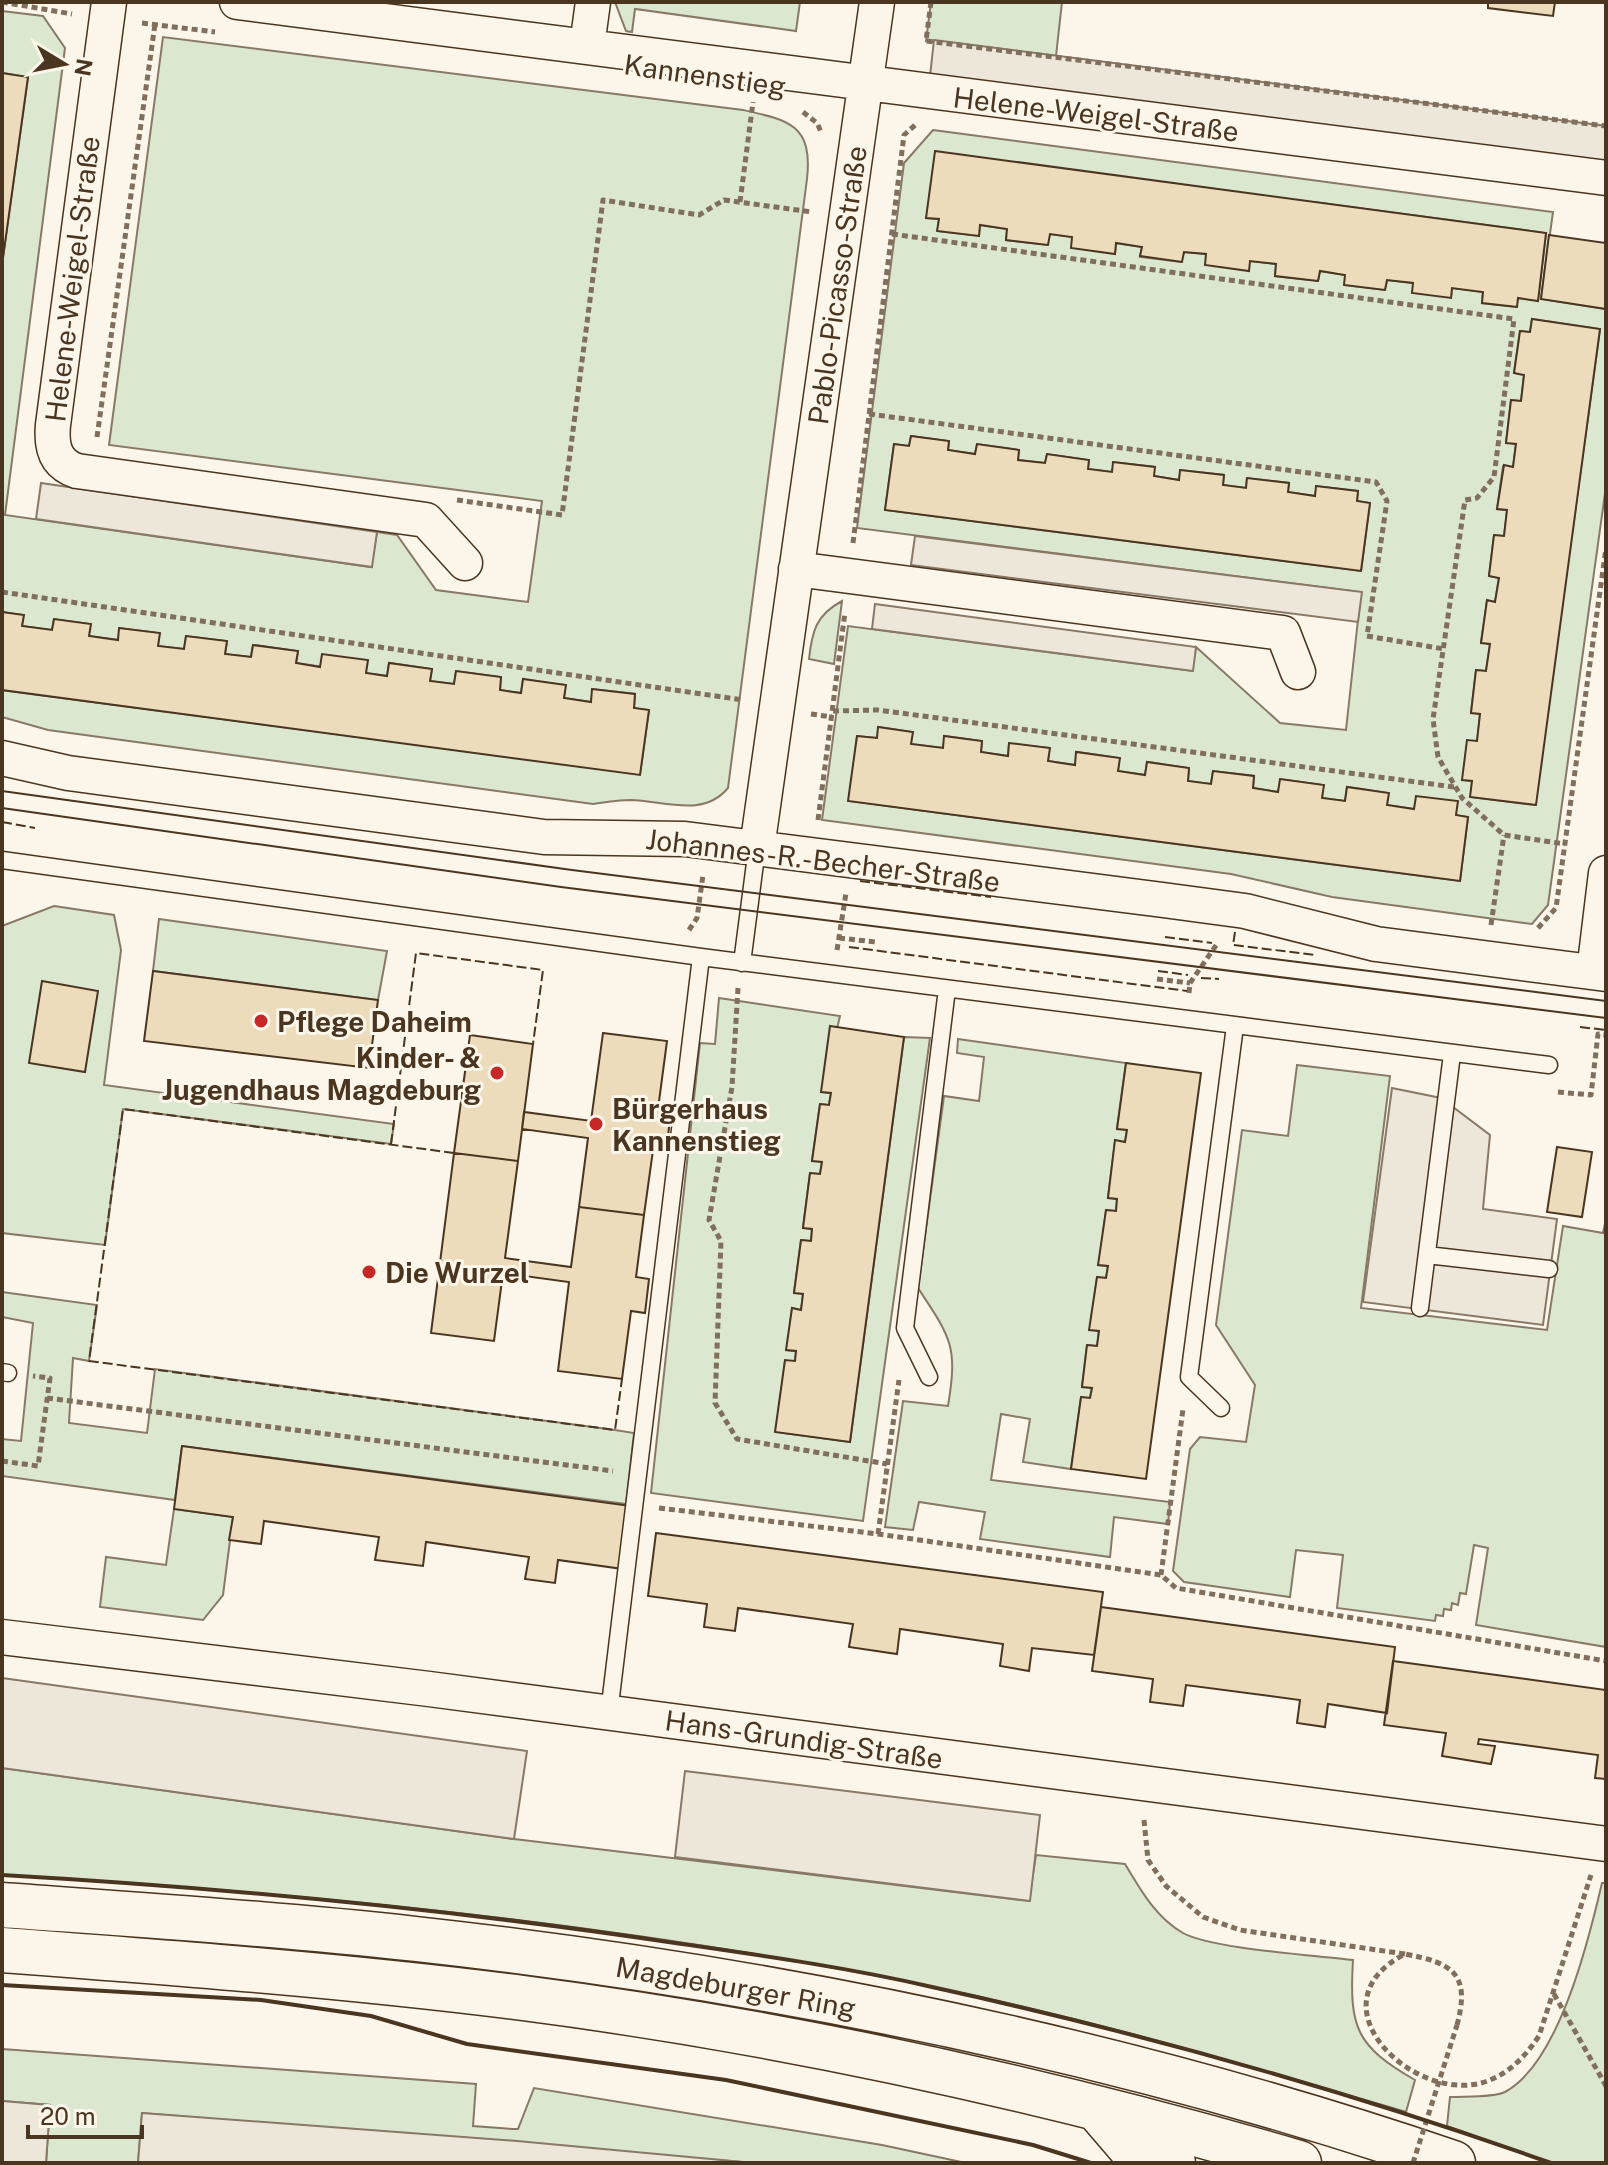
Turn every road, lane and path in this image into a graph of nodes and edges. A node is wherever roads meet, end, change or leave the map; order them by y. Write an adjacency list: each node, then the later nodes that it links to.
1 (2, 2): 6 (path)
2 (237, 2): 9 (street, Helene-Weigel-Straße)
3 (593, 2): 9 (street)
4 (877, 2): 10 (street, Pablo-Picasso-Straße)
5 (931, 2): 16 (path)
6 (108, 10): 7 (path); 27 (street, Helene-Weigel-Straße)
7 (155, 24): 8 (path); 23 (path)
8 (219, 32)
9 (587, 46): 10 (street, Helene-Weigel-Straße)
10 (866, 85): 18 (street, Helene-Weigel-Straße); 28 (street, Pablo-Picasso-Straße)
11 (738, 99): 12 (path, Kannenstieg)
12 (753, 101): 13 (path, Kannenstieg); 20 (path)
13 (766, 102)
14 (791, 106): 17 (path, Kannenstieg)
15 (920, 119): 21 (path)
16 (1606, 126)
17 (824, 147)
18 (1606, 178)
19 (819, 199): 20 (path)
20 (740, 202): 24 (path)
21 (892, 234): 22 (path); 31 (path)
22 (869, 414): 26 (path); 31 (path)
23 (95, 449)
24 (449, 499)
25 (1606, 548): 40 (path)
26 (851, 556)
27 (465, 563)
28 (796, 569): 32 (street); 33 (street, Pablo-Picasso-Straße)
29 (2, 592): 33 (path)
30 (845, 610): 34 (path)
31 (1444, 649): 36 (path)
32 (1298, 672)
33 (776, 706): 41 (street, Pablo-Picasso-Straße)
34 (833, 711): 36 (path); 37 (path)
35 (2, 758): 39 (street, Johannes-R.-Becher-Straße)
36 (1455, 787): 38 (path)
37 (816, 829)
38 (1504, 835): 40 (path); 47 (path)
39 (685, 839): 41 (street, Johannes-R.-Becher-Straße); 52 (path)
40 (1565, 844): 49 (path)
41 (757, 848): 43 (street, Johannes-R.-Becher-Straße); 54 (lane)
42 (2, 860): 52 (lane)
43 (850, 861): 45 (street, Johannes-R.-Becher-Straße); 50 (path)
44 (1606, 873): 55 (street, Johannes-R.-Becher-Straße)
45 (1227, 909): 55 (street, Johannes-R.-Becher-Straße); 58 (path)
46 (1476, 925): 47 (path)
47 (1491, 927): 48 (path)
48 (1502, 929)
49 (1534, 932)
50 (839, 938): 51 (path); 56 (path)
51 (876, 942)
52 (682, 955): 53 (lane)
53 (701, 957): 54 (lane); 76 (lane)
54 (742, 963): 56 (lane)
55 (1600, 973)
56 (833, 975): 60 (lane)
57 (1157, 979): 58 (path)
58 (1190, 983): 61 (path)
59 (739, 987): 75 (path)
60 (947, 989): 61 (lane); 68 (lane)
61 (1186, 1021): 62 (lane)
62 (1235, 1026): 63 (lane); 71 (lane)
63 (1452, 1054): 64 (lane); 65 (lane)
64 (1549, 1065)
65 (1427, 1255): 66 (lane); 67 (lane)
66 (1549, 1269)
67 (1420, 1308)
68 (905, 1328): 70 (lane); 75 (path)
69 (5, 1373): 72 (path)
70 (929, 1377)
71 (1189, 1377): 73 (lane); 79 (path)
72 (47, 1398): 74 (path); 76 (path)
73 (1221, 1408)
74 (2, 1461)
75 (887, 1464): 78 (path)
76 (637, 1474): 77 (lane)
77 (634, 1505): 78 (path); 82 (lane)
78 (878, 1534): 79 (path)
79 (1161, 1575): 81 (path)
80 (2, 1637): 82 (street, Hans-Grundig-Straße)
81 (1606, 1661)
82 (609, 1713): 83 (street, Hans-Grundig-Straße)
83 (1145, 1783): 84 (street, Hans-Grundig-Straße); 87 (path)
84 (1604, 1843): 88 (path)
85 (2, 1905): 94 (highway, Magdeburger Ring)
86 (2, 1950): 90 (highway, Magdeburger Ring)
87 (1405, 1954): 88 (path); 93 (path, bridge)
88 (1554, 1994): 89 (path)
89 (1606, 2086)
90 (1095, 2106): 91 (highway); 92 (highway, Magdeburger Ring)
91 (1173, 2163)
92 (1299, 2163)
93 (1413, 2163)
94 (1453, 2163)

